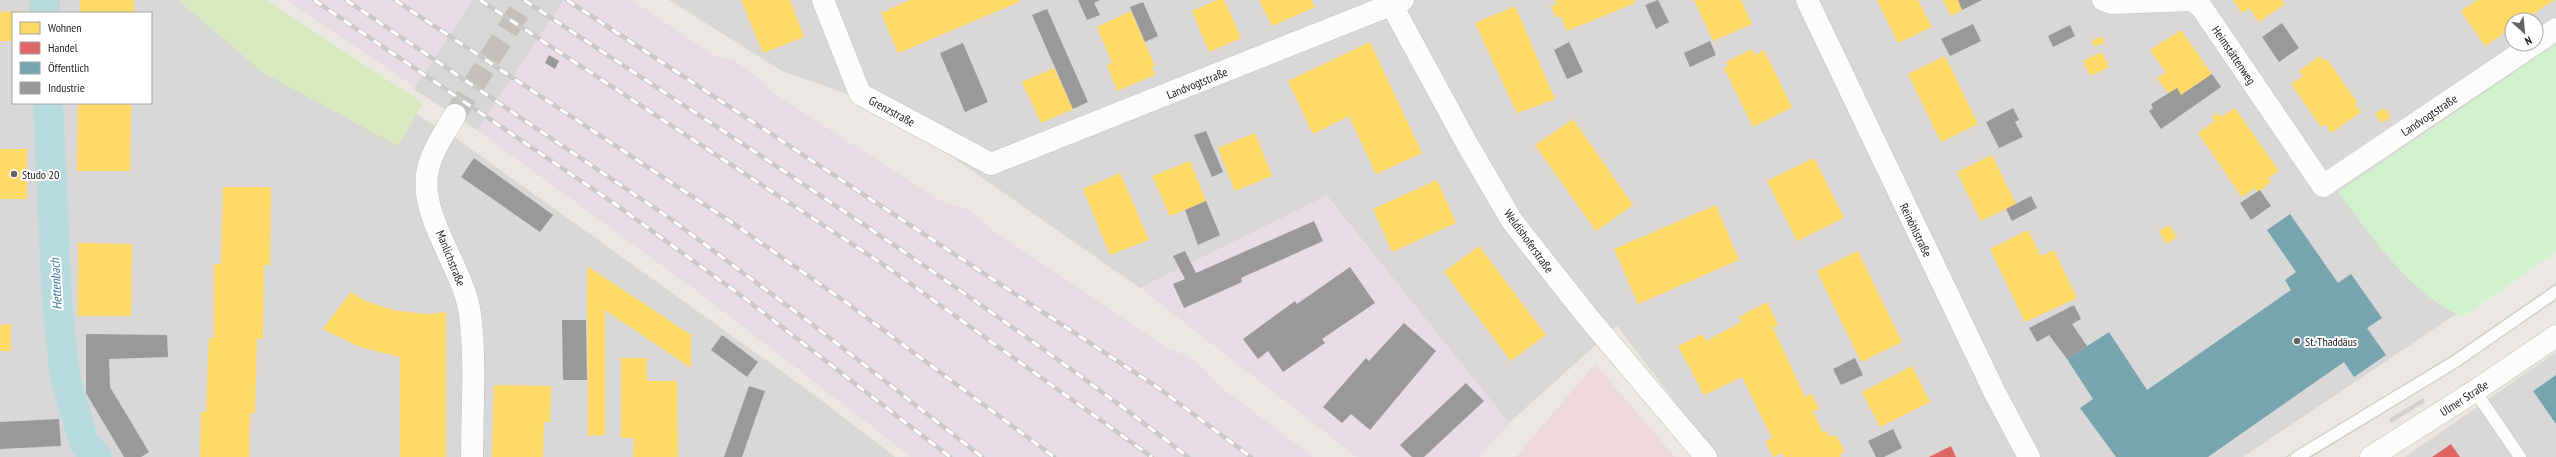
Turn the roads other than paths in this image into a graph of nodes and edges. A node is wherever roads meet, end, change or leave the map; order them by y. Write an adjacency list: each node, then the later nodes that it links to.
1 (823, 0): 9 (street, Grenzstraße)
2 (1807, 0): 16 (street, Reinöhlstraße)
3 (2103, 0): 10 (street, Heimstättenweg)
4 (1394, 2): 9 (street, Landvogtstraße); 15 (street, Weldishoferstraße)
5 (2556, 29): 6 (street, Landvogtstraße)
6 (2544, 37)
7 (2522, 52): 10 (street, Landvogtstraße)
8 (455, 115): 14 (street, Manlichstraße)
9 (991, 164)
10 (2324, 186)
11 (2556, 292): 17 (lane)
12 (2556, 336): 13 (street, Ulmer Straße)
13 (2475, 391): 18 (street, Ulmer Straße); 19 (lane)
14 (472, 457)
15 (1706, 457)
16 (2029, 457)
17 (2297, 457)
18 (2371, 457)
19 (2520, 457)

